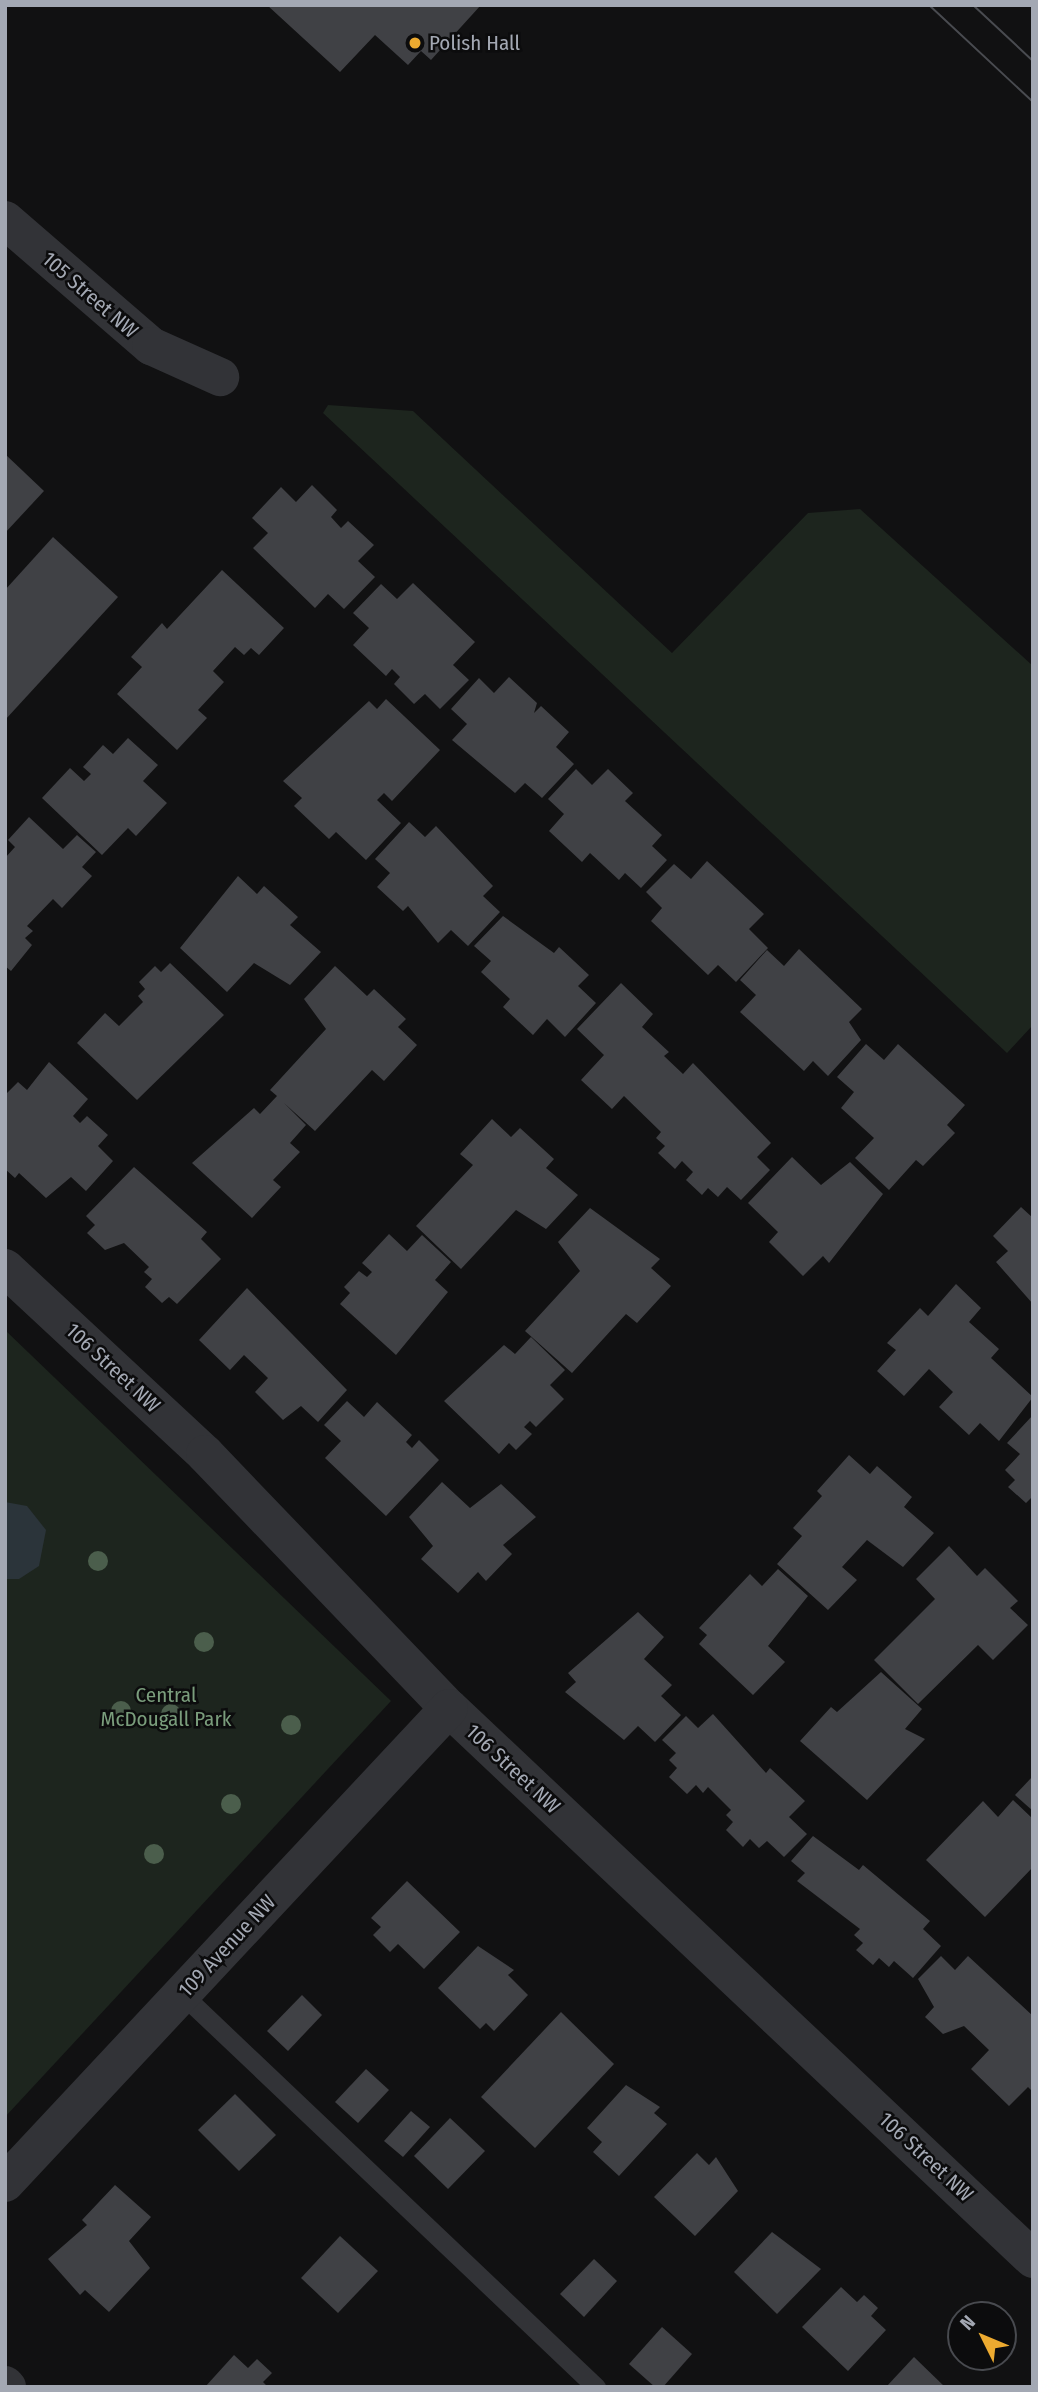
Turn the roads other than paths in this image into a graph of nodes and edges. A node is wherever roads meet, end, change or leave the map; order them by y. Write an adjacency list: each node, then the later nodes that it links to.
1 (5, 220): 2 (street, 105 Street NW)
2 (220, 377)
3 (5, 1268): 4 (street, 106 Street NW)
4 (449, 1708): 5 (street, 109 Avenue NW); 7 (street, 106 Street NW)
5 (182, 1994): 6 (street, 109 Avenue NW); 8 (lane)
6 (5, 2183)
7 (1033, 2259)
8 (596, 2387)

